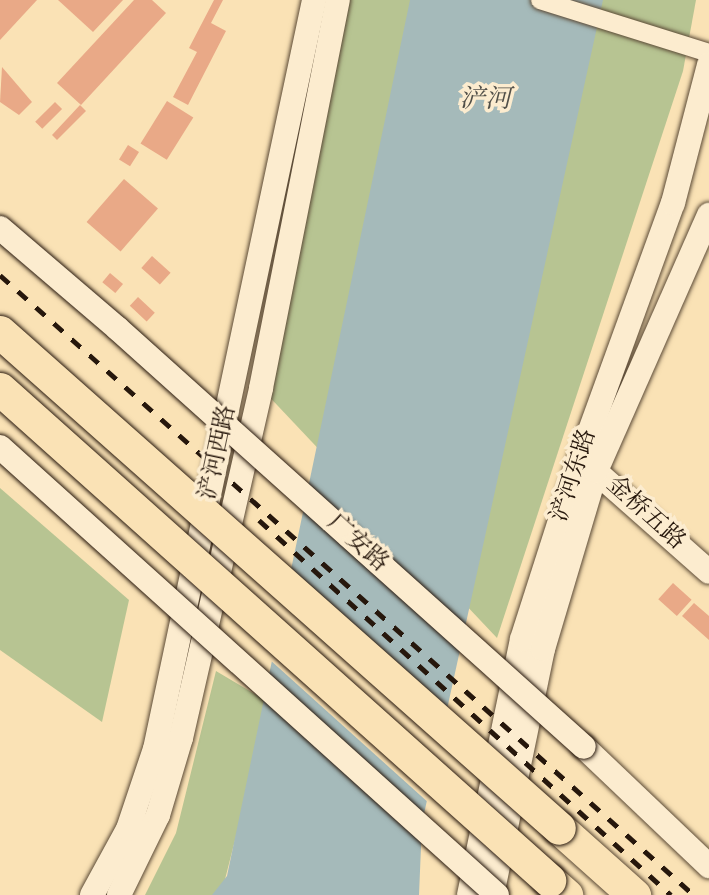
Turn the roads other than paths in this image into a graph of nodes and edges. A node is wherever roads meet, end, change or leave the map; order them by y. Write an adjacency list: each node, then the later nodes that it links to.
1 (314, 0): 15 (main road, 浐河西路)
2 (338, 0): 16 (main road, 浐河西路)
3 (540, 0): 4 (street)
4 (709, 53)
5 (709, 65): 11 (main road, 浐河东路)
6 (709, 215): 11 (main road, 浐河东路)
7 (0, 228): 13 (main road, 广安路, bridge)
8 (0, 332): 19 (highway, bridge)
9 (0, 389): 14 (highway, bridge)
10 (0, 447): 18 (main road, bridge)
11 (588, 464): 12 (main road, 金桥五路); 17 (main road, 浐河东路); 18 (main road, 浐河东路)
12 (709, 572)
13 (709, 866)
14 (557, 887)
15 (92, 895)
16 (119, 895)
17 (469, 895)
18 (495, 895)
19 (634, 895)

